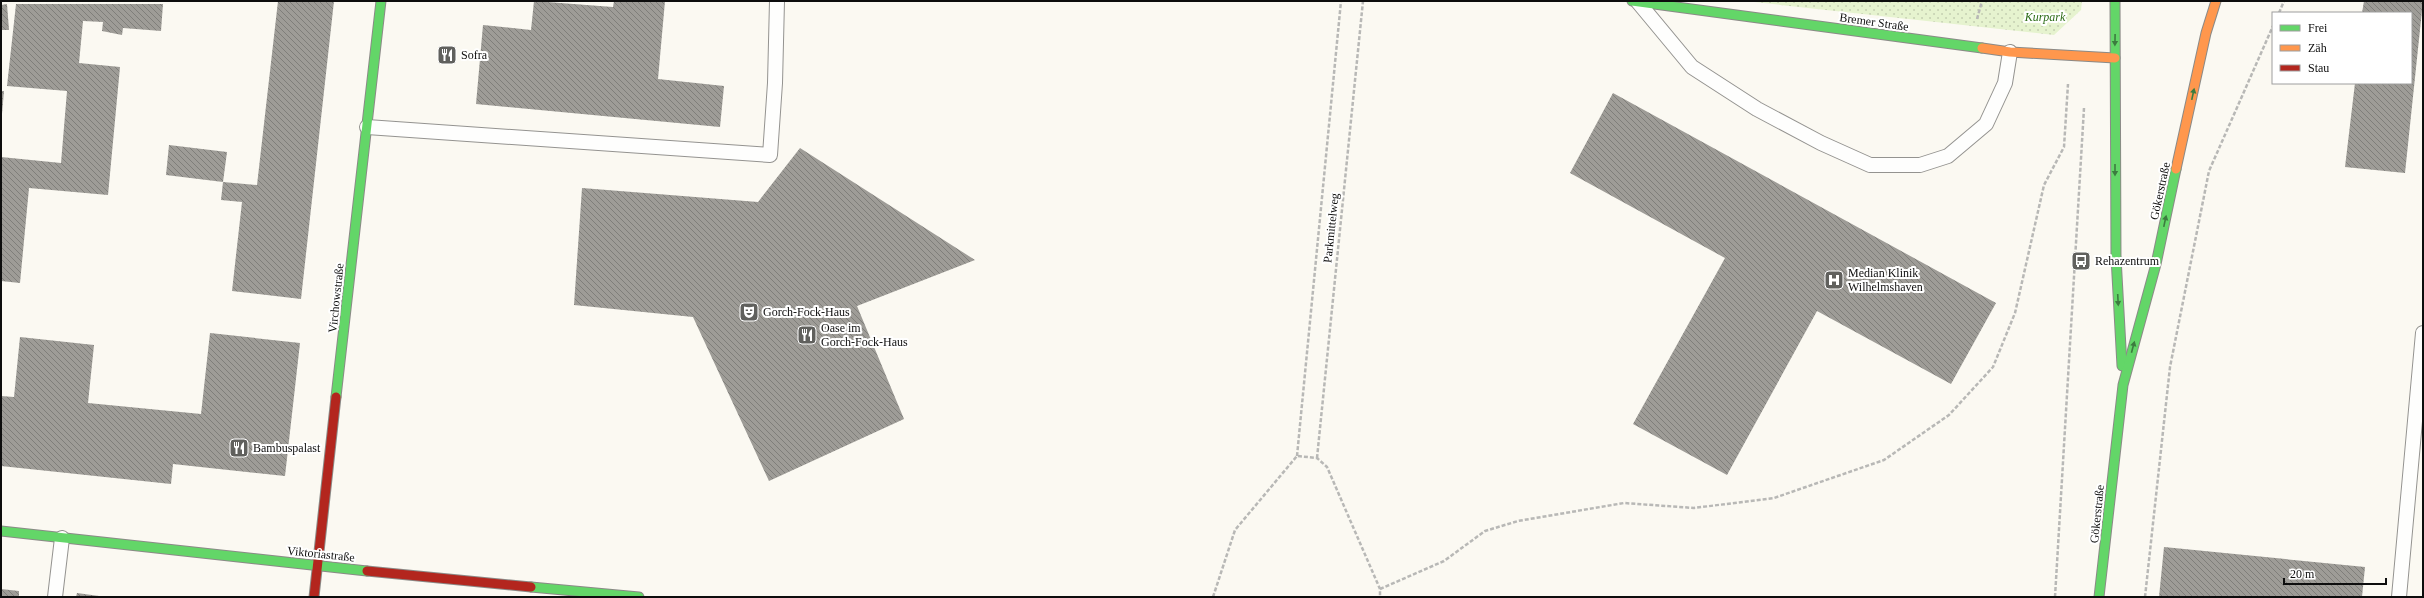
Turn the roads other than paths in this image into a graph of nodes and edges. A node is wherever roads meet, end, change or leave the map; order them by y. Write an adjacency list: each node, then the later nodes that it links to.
1 (381, 1): 8 (street, Virchowstraße)
2 (777, 1): 8 (lane)
3 (1635, 1): 6 (street, Bremer Straße); 6 (lane)
4 (2115, 1): 7 (street, Gökerstraße, one-way to 7)
5 (2216, 1): 10 (street, Gökerstraße, one-way to 5)
6 (2010, 52): 7 (street, Bremer Straße)
7 (2115, 58): 10 (street, Gökerstraße, one-way to 10)
8 (367, 127): 13 (street, Virchowstraße)
9 (2423, 333): 18 (lane)
10 (2123, 385): 17 (street, Gökerstraße)
11 (1, 531): 12 (street, Viktoriastraße)
12 (62, 538): 13 (street, Viktoriastraße); 14 (lane)
13 (318, 566): 15 (street, Virchowstraße); 16 (street, Viktoriastraße)
14 (55, 597)
15 (314, 597)
16 (639, 597)
17 (2099, 597)
18 (2399, 597)

